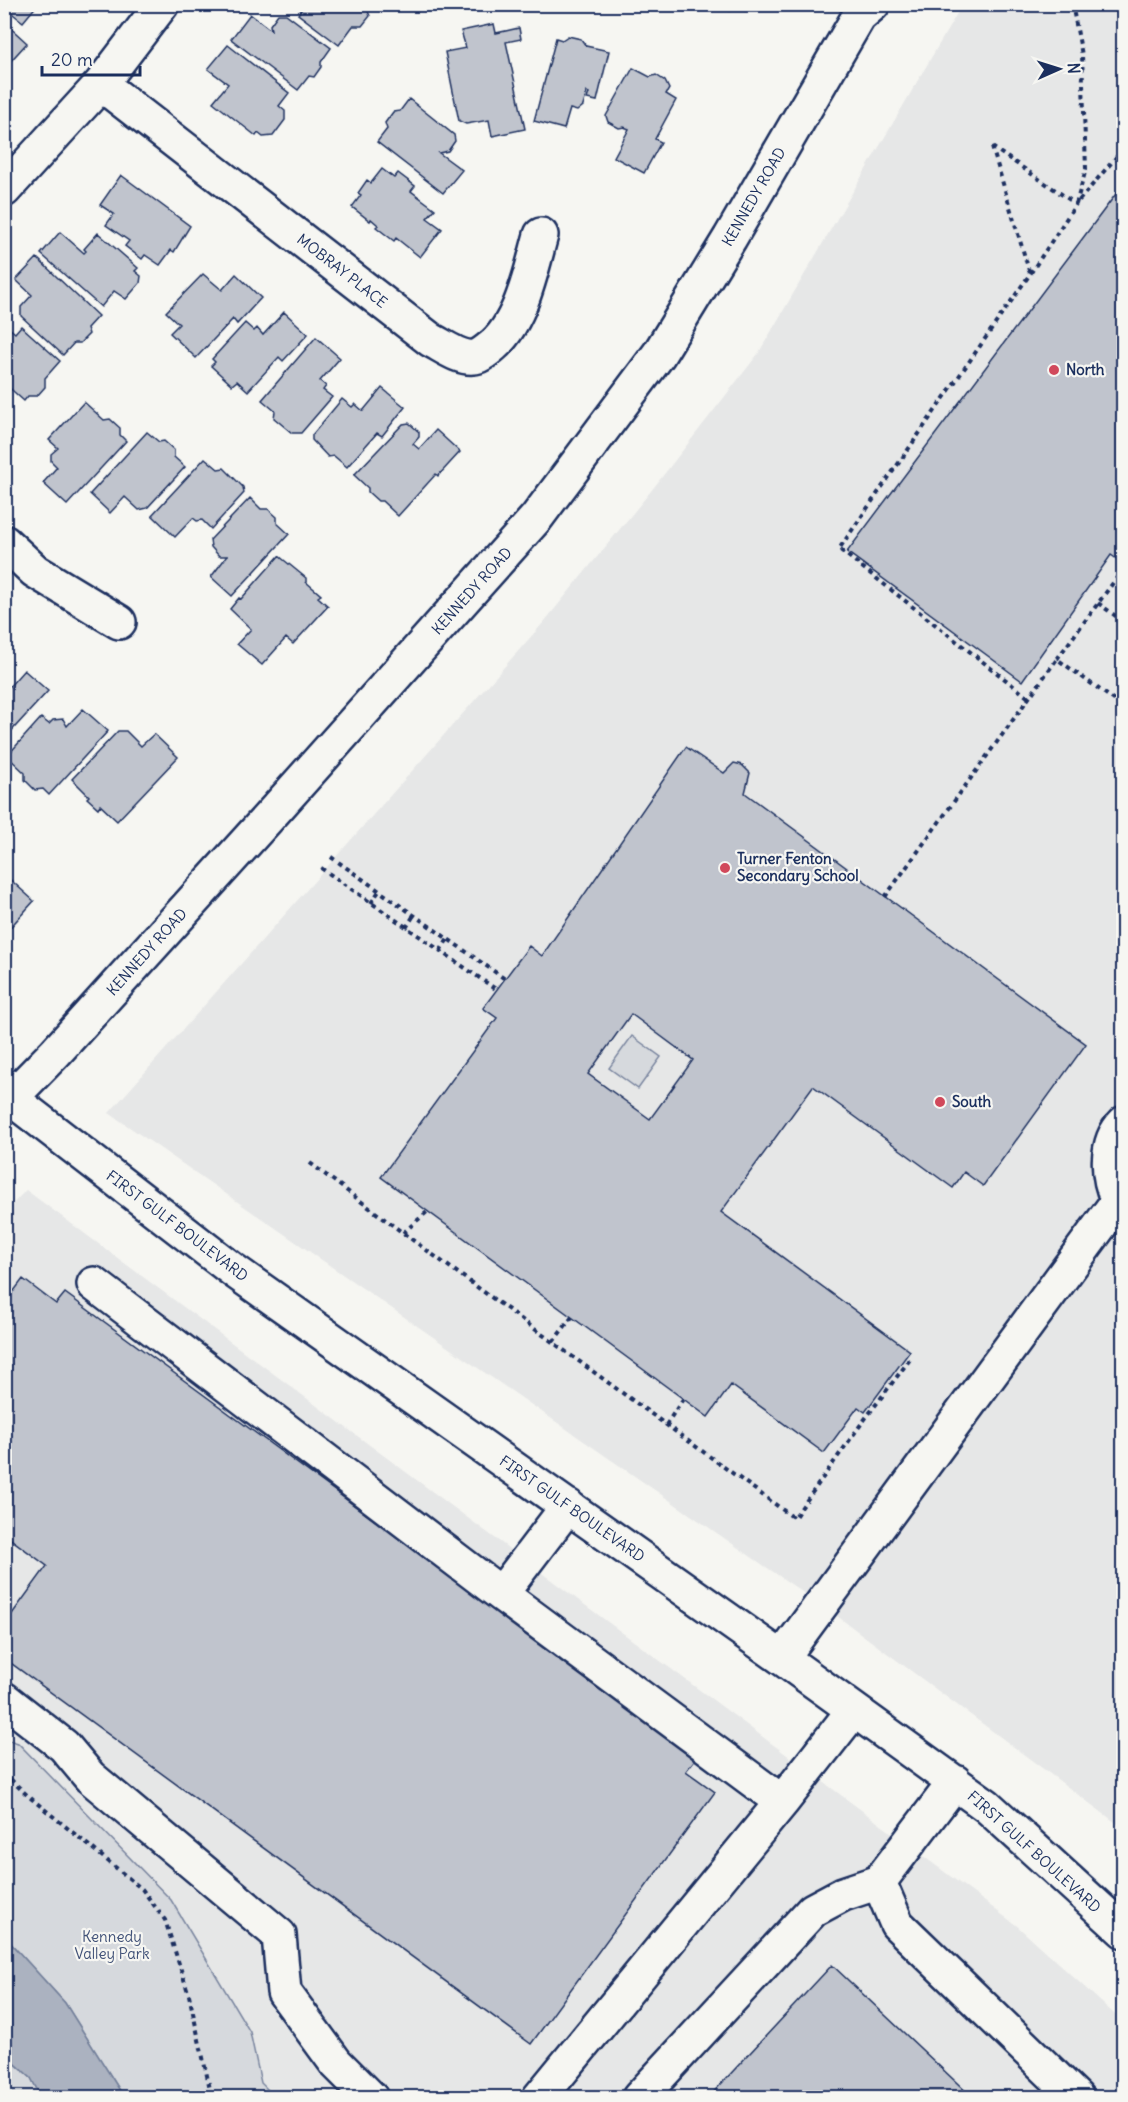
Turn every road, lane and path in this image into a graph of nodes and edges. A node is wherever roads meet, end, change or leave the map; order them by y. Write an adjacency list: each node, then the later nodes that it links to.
1 (162, 4): 4 (street)
2 (1072, 4): 7 (path)
3 (864, 8): 29 (street, KENNEDY ROAD)
4 (101, 84): 6 (street); 8 (street, MOBRAY PLACE)
5 (1124, 148): 7 (path)
6 (4, 190)
7 (1076, 204): 9 (path); 9 (path)
8 (541, 235)
9 (1030, 274): 16 (path)
10 (4, 542): 13 (street)
11 (1124, 568): 12 (path)
12 (1098, 603): 14 (path); 15 (path)
13 (119, 622)
14 (1124, 622)
15 (1057, 659): 16 (path); 17 (path)
16 (1029, 698): 21 (path)
17 (1124, 707)
18 (331, 857): 20 (path)
19 (321, 868): 22 (path)
20 (379, 891): 22 (path); 23 (path)
21 (885, 897)
22 (371, 903): 24 (path)
23 (414, 915): 24 (path); 25 (path)
24 (406, 928): 26 (path)
25 (448, 939): 26 (path); 27 (path)
26 (440, 951): 28 (path)
27 (505, 979)
28 (497, 990)
29 (6, 1099): 41 (street, FIRST GULF BOULEVARD)
30 (1124, 1123): 32 (street)
31 (310, 1163): 34 (path)
32 (1121, 1201): 43 (street)
33 (428, 1211): 34 (path)
34 (403, 1233): 37 (path)
35 (94, 1284): 42 (street)
36 (572, 1317): 37 (path)
37 (553, 1342): 40 (path)
38 (911, 1358): 40 (path)
39 (683, 1399): 40 (path)
40 (666, 1425)
41 (568, 1506): 42 (street); 43 (street, FIRST GULF BOULEVARD)
42 (501, 1594): 48 (street)
43 (782, 1658): 45 (street, FIRST GULF BOULEVARD)
44 (4, 1699): 52 (street)
45 (853, 1710): 47 (street, FIRST GULF BOULEVARD); 48 (street)
46 (4, 1773): 51 (path)
47 (955, 1782): 49 (street); 50 (street, FIRST GULF BOULEVARD)
48 (782, 1802): 53 (street)
49 (879, 1882): 54 (street); 55 (street)
50 (1124, 1931)
51 (212, 2097)
52 (371, 2097)
53 (539, 2097)
54 (639, 2097)
55 (1077, 2097)

